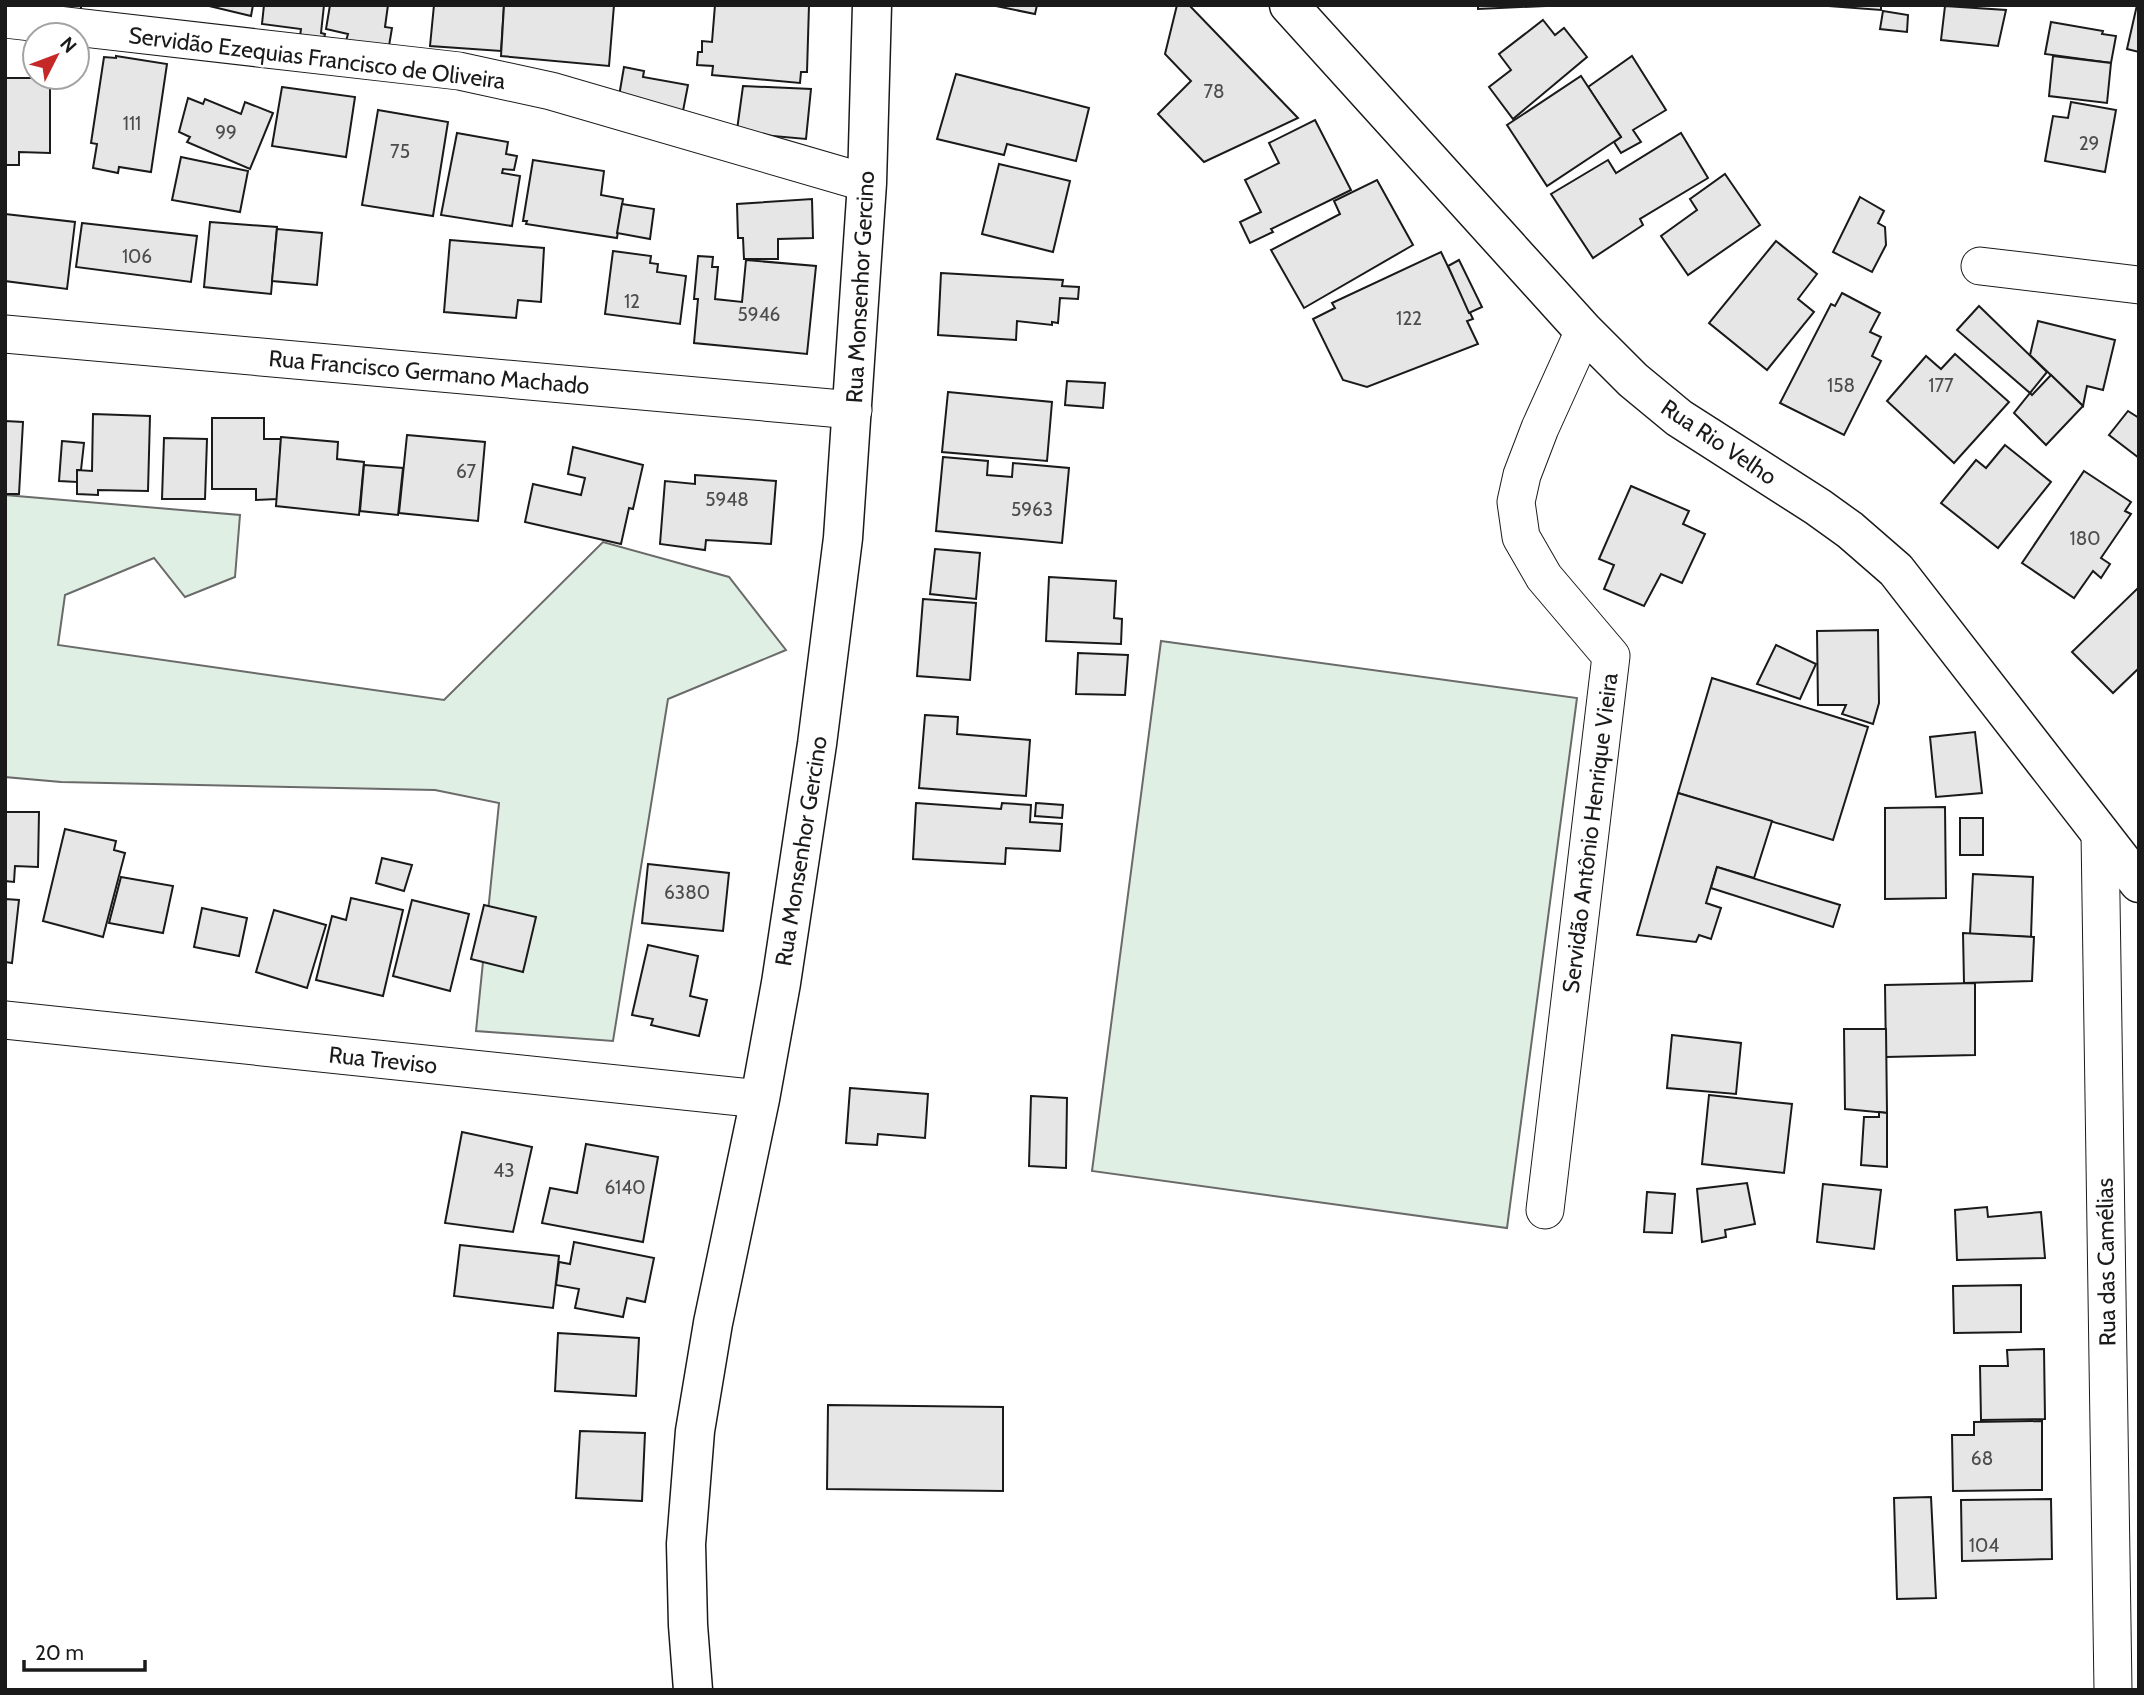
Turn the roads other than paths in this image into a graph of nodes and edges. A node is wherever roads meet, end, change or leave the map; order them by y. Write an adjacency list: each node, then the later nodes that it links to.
1 (872, 5): 4 (main road, Rua Monsenhor Gercino)
2 (1289, 5): 7 (main road, Rua Rio Velho)
3 (5, 19): 4 (street, Servidão Ezequias Francisco de Oliveira)
4 (867, 183): 9 (main road, Rua Monsenhor Gercino)
5 (1980, 266): 6 (street)
6 (2139, 285)
7 (1584, 331): 10 (main road, Rua Rio Velho); 14 (street, Servidão Antônio Henrique Vieira)
8 (5, 334): 9 (street, Rua Francisco Germano Machado)
9 (853, 410): 13 (main road, Rua Monsenhor Gercino)
10 (2100, 833): 11 (main road, Rua Rio Velho); 15 (street, Rua das Camélias)
11 (2139, 883)
12 (5, 1020): 13 (street, Rua Treviso)
13 (760, 1099): 16 (main road, Rua Monsenhor Gercino)
14 (1545, 1210)
15 (2125, 1621): 17 (street, Rua das Camélias)
16 (693, 1690)
17 (2113, 1690)

